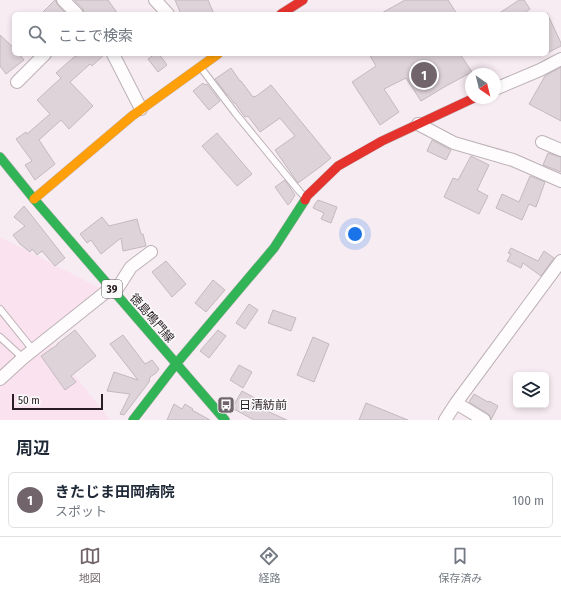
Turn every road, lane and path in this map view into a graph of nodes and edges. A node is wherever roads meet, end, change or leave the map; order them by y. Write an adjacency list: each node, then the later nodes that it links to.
1 (63, 0): 4 (street)
2 (155, 0): 5 (street)
3 (303, 0): 6 (street)
4 (74, 12)
5 (166, 12)
6 (284, 12)
7 (44, 56): 11 (street)
8 (114, 56): 14 (street)
9 (208, 59): 14 (street); 20 (lane)
10 (561, 59): 12 (street)
11 (17, 82)
12 (501, 86)
13 (465, 102): 15 (street)
14 (141, 109): 21 (street)
15 (418, 124): 19 (street); 20 (street)
16 (542, 142): 17 (street)
17 (561, 150)
18 (0, 157): 21 (street, 徳島鳴門線 / 39)
19 (561, 182)
20 (306, 198): 29 (street)
21 (34, 199): 24 (street, 徳島鳴門線 / 39)
22 (151, 252): 24 (street)
23 (561, 261): 31 (street)
24 (113, 290): 27 (street); 29 (street, 徳島鳴門線 / 39)
25 (0, 309): 27 (lane)
26 (0, 337): 28 (lane)
27 (33, 350): 28 (street)
28 (23, 358): 30 (street)
29 (176, 364): 32 (street); 33 (street, 徳島鳴門線 / 39)
30 (0, 379)
31 (456, 403): 34 (street); 35 (street)
32 (133, 420)
33 (225, 420)
34 (445, 420)
35 (484, 420)

